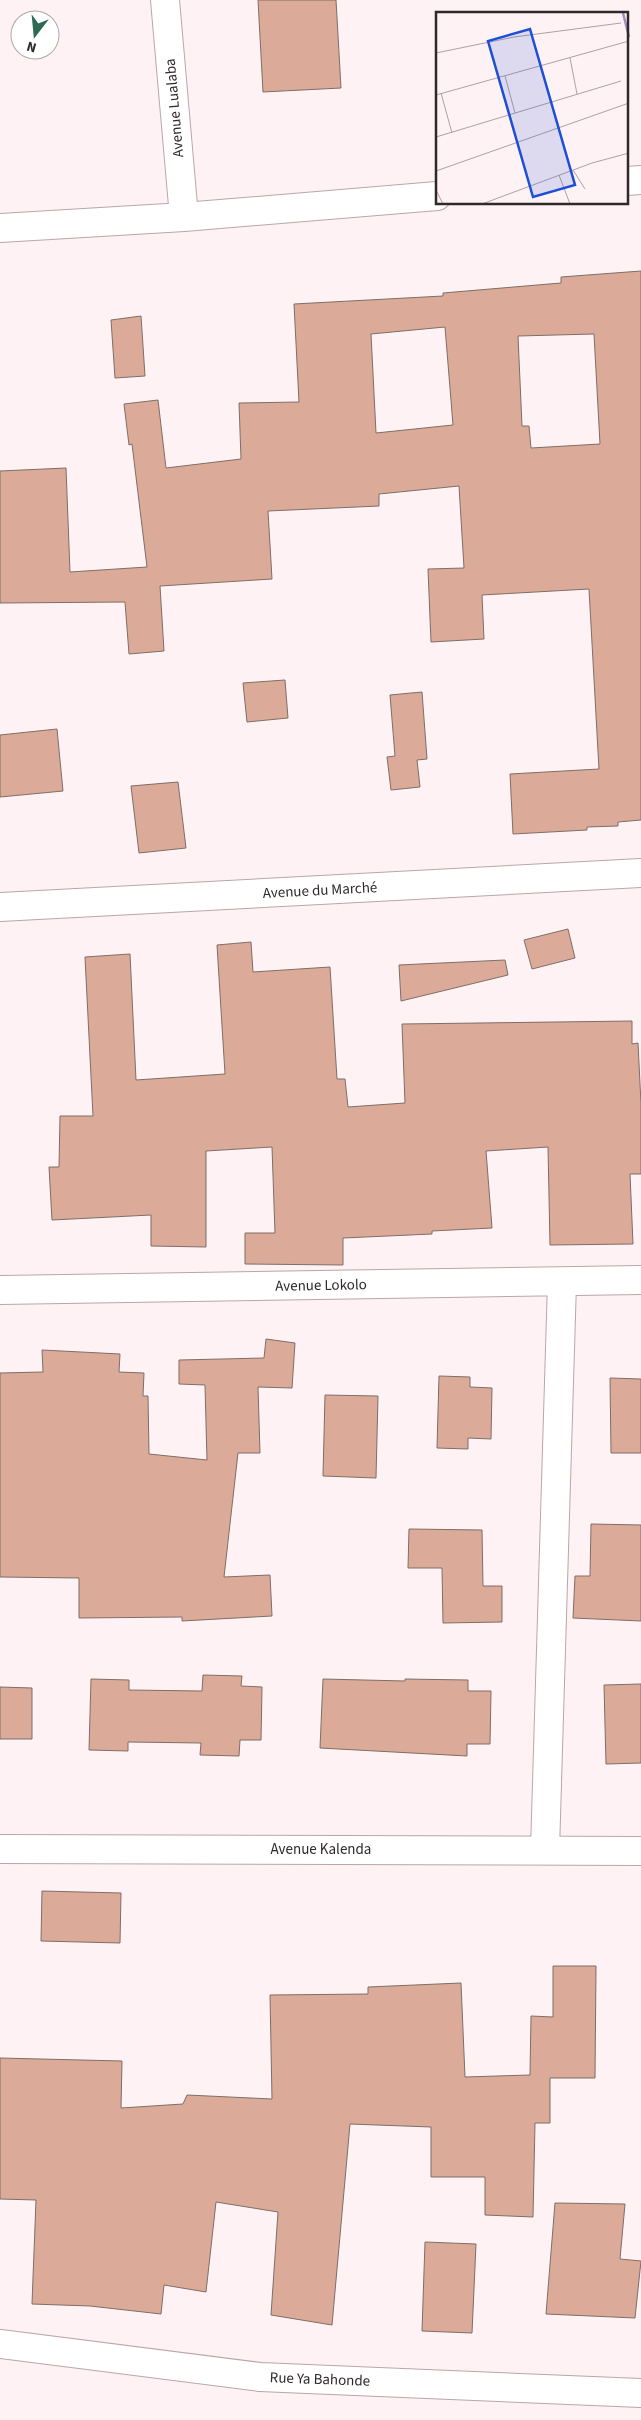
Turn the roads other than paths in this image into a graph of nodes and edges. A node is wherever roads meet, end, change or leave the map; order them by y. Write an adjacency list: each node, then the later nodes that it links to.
1 (164, 0): 5 (street, Avenue Lualaba)
2 (641, 180): 3 (street)
3 (628, 181)
4 (436, 196): 5 (street)
5 (184, 217): 6 (street)
6 (0, 228)
7 (641, 872): 8 (street, Avenue du Marché)
8 (0, 907)
9 (641, 1280): 10 (street, Avenue Lokolo)
10 (562, 1282): 11 (street, Avenue Lokolo); 13 (street)
11 (0, 1290)
12 (0, 1849): 13 (street, Avenue Kalenda)
13 (545, 1850): 14 (street, Avenue Kalenda)
14 (641, 1851)
15 (0, 2344): 16 (street, Rue Ya Bahonde)
16 (641, 2392)

